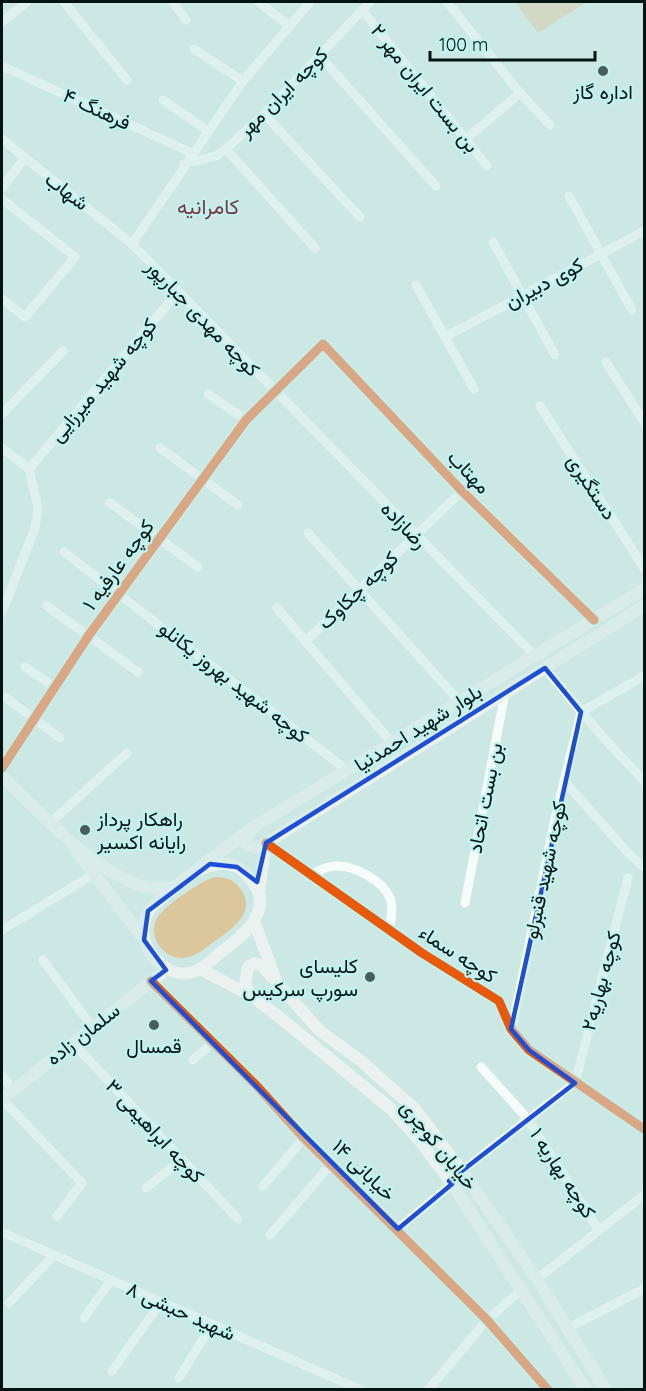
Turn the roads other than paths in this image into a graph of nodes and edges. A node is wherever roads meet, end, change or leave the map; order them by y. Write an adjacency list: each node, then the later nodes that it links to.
1 (27, 2): 10 (street)
2 (64, 2): 15 (street)
3 (173, 2): 9 (street)
4 (258, 2): 11 (street)
5 (310, 2): 11 (street)
6 (370, 2): 8 (street, کوچه ایران مهر)
7 (447, 2): 17 (street)
8 (362, 10): 13 (street, کوچه ایران مهر); 22 (street, ۲ بن بست ایران مهر)
9 (186, 20)
10 (2, 21)
11 (290, 26): 16 (street)
12 (194, 49): 16 (street)
13 (319, 55): 19 (street, کوچه ایران مهر); 29 (street)
14 (2, 66): 25 (street, فرهنگ ۴)
15 (127, 80)
16 (243, 81): 21 (street)
17 (520, 93): 20 (street); 22 (street)
18 (163, 100): 21 (street)
19 (264, 114): 24 (street, کوچه ایران مهر); 33 (street)
20 (550, 125)
21 (208, 131): 25 (street)
22 (466, 138): 28 (street, ۲ بن بست ایران مهر)
23 (2, 139): 26 (street, شهاب)
24 (226, 149): 27 (street, کوچه ایران مهر); 37 (street)
25 (192, 153): 27 (street)
26 (24, 159): 30 (street); 36 (street, شهاب)
27 (184, 164): 36 (street)
28 (487, 166)
29 (436, 186)
30 (2, 188)
31 (569, 196): 38 (street)
32 (2, 198): 42 (street)
33 (360, 217)
34 (645, 231): 38 (street, کوی دبیران)
35 (493, 242): 41 (street)
36 (132, 244): 40 (street, کوچه مهدی جبارپور)
37 (315, 248)
38 (600, 253): 41 (street, کوی دبیران); 43 (street)
39 (416, 285): 44 (street)
40 (178, 292): 50 (street, کوچه مهدی جبارپور); 58 (street, کوچه شهید میرزایی)
41 (521, 296): 44 (street, کوی دبیران); 47 (street)
42 (2, 299)
43 (632, 310)
44 (445, 337): 49 (street)
45 (323, 344): 50 (street, کوچه عارفیه ۱); 60 (street, مهتاب)
46 (63, 351): 53 (street)
47 (555, 355)
48 (606, 362): 55 (street)
49 (474, 389)
50 (274, 391): 54 (street, کوچه عارفیه ۱); 64 (street, رضازاده)
51 (208, 394): 54 (street)
52 (540, 406): 68 (street, دستگیری)
53 (2, 414)
54 (246, 420): 59 (street, کوچه عارفیه ۱)
55 (645, 422)
56 (2, 448): 58 (street)
57 (160, 448): 59 (street)
58 (29, 468): 75 (street)
59 (203, 479): 62 (street); 65 (street, کوچه عارفیه ۱)
60 (462, 490): 64 (street, کوچه چکاوک); 76 (street, مهتاب)
61 (110, 503): 65 (street)
62 (238, 505)
63 (308, 533): 69 (street)
64 (415, 536): 69 (street, کوچه چکاوک); 79 (street, رضازاده)
65 (159, 540): 67 (street); 71 (street, کوچه عارفیه ۱)
66 (64, 552): 71 (street, کوچه شهید بهروز یکانلو)
67 (198, 567)
68 (645, 568)
69 (360, 589): 78 (street, کوچه چکاوک); 87 (street)
70 (645, 589): 76 (main road, بلوار شهید احمدنیا)
71 (120, 593): 77 (street, کوچه عارفیه ۱); 94 (street, کوچه شهید بهروز یکانلو)
72 (47, 606): 77 (street)
73 (645, 606): 81 (main road, بلوار شهید احمدنیا)
74 (277, 608): 78 (street)
75 (2, 612)
76 (594, 620): 79 (main road, بلوار شهید احمدنیا)
77 (89, 635): 82 (street); 84 (street, کوچه عارفیه ۱)
78 (307, 640): 91 (street)
79 (535, 656): 87 (main road, بلوار شهید احمدنیا)
80 (24, 667): 84 (street)
81 (545, 668): 85 (main road, بلوار شهید احمدنیا); 88 (street)
82 (138, 672)
83 (645, 676): 88 (street)
84 (55, 687): 89 (street, کوچه عارفیه ۱)
85 (506, 693): 101 (main road, بلوار شهید احمدنیا); 109 (street, بن بست اتحاد)
86 (5, 697): 89 (street)
87 (460, 702): 91 (main road, بلوار شهید احمدنیا)
88 (581, 712): 96 (street); 97 (street, کوچه شهید قنبرلو)
89 (35, 718): 90 (street); 93 (street, کوچه عارفیه ۱)
90 (60, 738)
91 (393, 744): 94 (main road, بلوار شهید احمدنیا)
92 (127, 753): 98 (street)
93 (2, 768)
94 (348, 771): 99 (main road, بلوار شهید احمدنیا)
95 (2, 776): 98 (main road)
96 (644, 780)
97 (564, 781): 102 (street); 121 (street, کوچه شهید قنبرلو)
98 (51, 822): 100 (main road)
99 (252, 828): 101 (main road); 103 (main road, بلوار شهید احمدنیا)
100 (62, 833): 104 (main road); 107 (main road)
101 (266, 843): 105 (street, کوچه سماء); 108 (main road)
102 (645, 867)
103 (195, 872): 107 (main road); 108 (main road)
104 (94, 874): 111 (street); 113 (main road)
105 (309, 876): 112 (street, کوچه سماء); 112 (street)
106 (628, 878): 127 (street, کوچه بهاریه۲)
107 (176, 888): 113 (main road)
108 (259, 891): 110 (main road)
109 (465, 903)
110 (254, 921): 115 (main road); 118 (main road, خیابان کوچری)
111 (2, 930)
112 (389, 930): 121 (street, کوچه سماء)
113 (144, 939): 116 (main road)
114 (43, 960): 120 (street)
115 (200, 969): 116 (main road); 119 (main road, خیابان کوچری)
116 (165, 970): 117 (main road, سلمان زاده)
117 (151, 981): 120 (main road, سلمان زاده); 123 (street, خیابانی ۱۴)
118 (277, 982): 119 (main road); 135 (main road, خیابان کوچری)
119 (252, 996): 136 (main road, خیابان کوچری)
120 (92, 1027): 122 (main road, سلمان زاده)
121 (511, 1029): 127 (street, کوچه سماء)
122 (73, 1042): 128 (main road, سلمان زاده); 133 (street, کوچه ابراهیمی ۳)
123 (213, 1042): 124 (street); 132 (street, خیابانی ۱۴)
124 (193, 1060)
125 (482, 1067): 130 (street, کوچه بهاریه ۱)
126 (2, 1076): 128 (street)
127 (575, 1083): 130 (street); 131 (street, کوچه سماء)
128 (13, 1090): 129 (main road, سلمان زاده)
129 (2, 1099): 140 (street)
130 (527, 1118): 135 (street); 143 (street, کوچه بهاریه ۱)
131 (645, 1129)
132 (304, 1138): 134 (street, خیابانی ۱۴); 137 (street)
133 (182, 1160): 138 (street); 141 (street, کوچه ابراهیمی ۳)
134 (331, 1164): 142 (street, خیابانی ۱۴); 145 (street)
135 (462, 1171): 147 (main road, خیابان کوچری)
136 (452, 1184): 142 (street); 150 (main road, خیابان کوچری)
137 (263, 1186)
138 (146, 1188)
139 (645, 1195): 143 (street)
140 (57, 1215)
141 (238, 1219)
142 (398, 1229): 154 (street, خیابانی ۱۴)
143 (598, 1229): 147 (street)
144 (2, 1232): 146 (street, شهید حبشی ۸)
145 (270, 1235)
146 (54, 1255): 148 (street, شهید حبشی ۸); 152 (street)
147 (537, 1279): 156 (main road, خیابان کوچری)
148 (111, 1280): 151 (street, شهید حبشی ۸); 153 (street)
149 (645, 1289): 156 (street)
150 (521, 1290): 154 (street); 162 (main road, خیابان کوچری)
151 (161, 1302): 155 (street, شهید حبشی ۸); 157 (street)
152 (9, 1303)
153 (84, 1318)
154 (487, 1320): 160 (street); 161 (street, خیابانی ۱۴)
155 (212, 1324): 158 (street); 159 (street, شهید حبشی ۸)
156 (568, 1328): 163 (main road, خیابان کوچری)
157 (112, 1371)
158 (179, 1378)
159 (361, 1389)
160 (428, 1389)
161 (548, 1389)
162 (586, 1389)
163 (606, 1389)

